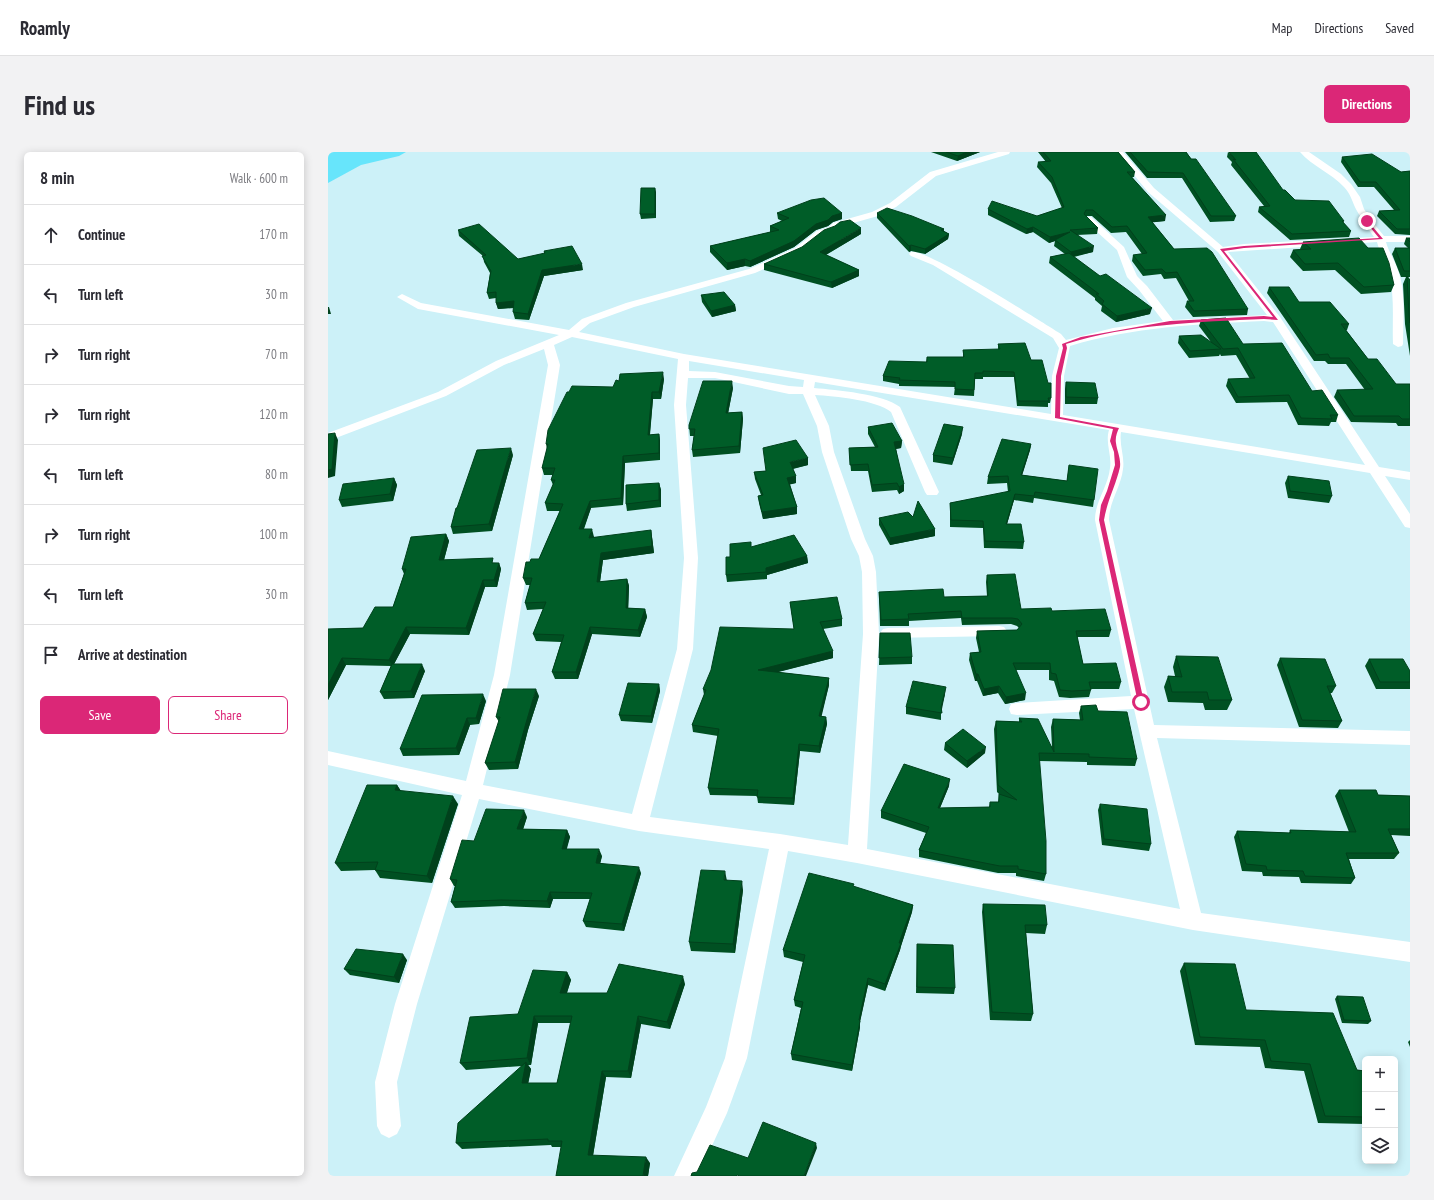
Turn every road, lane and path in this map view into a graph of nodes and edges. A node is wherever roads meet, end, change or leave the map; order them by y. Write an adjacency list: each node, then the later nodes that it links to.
1 (1006, 152): 12 (street)
2 (1119, 152): 7 (street)
3 (1304, 152): 5 (street)
4 (1088, 219): 11 (street)
5 (1381, 239): 6 (street); 7 (street); 15 (street)
6 (1410, 239)
7 (1221, 250): 10 (street)
8 (914, 254): 14 (street)
9 (402, 297): 12 (street)
10 (1276, 319): 11 (street); 22 (street)
11 (1170, 323): 14 (street)
12 (571, 334): 13 (street); 16 (street)
13 (548, 343): 21 (street); 33 (street)
14 (1064, 344): 19 (street)
15 (1398, 344)
16 (684, 357): 17 (street); 18 (street)
17 (682, 374): 18 (street); 34 (street)
18 (809, 385): 19 (street); 24 (street); 27 (street)
19 (1057, 418): 20 (street)
20 (1116, 428): 22 (street); 28 (street)
21 (328, 437)
22 (1374, 470): 23 (street); 25 (street)
23 (1410, 476)
24 (932, 492)
25 (1410, 524)
26 (1010, 631): 27 (street)
27 (871, 634): 36 (street)
28 (1141, 702): 29 (street); 30 (street)
29 (1017, 709)
30 (1147, 731): 31 (street); 37 (street)
31 (1410, 738)
32 (328, 758): 33 (street)
33 (473, 790): 34 (street); 39 (street)
34 (639, 824): 35 (street)
35 (780, 842): 36 (street); 40 (street)
36 (857, 855): 37 (street)
37 (1193, 921): 38 (street)
38 (1410, 952)
39 (389, 1126)
40 (686, 1176)

